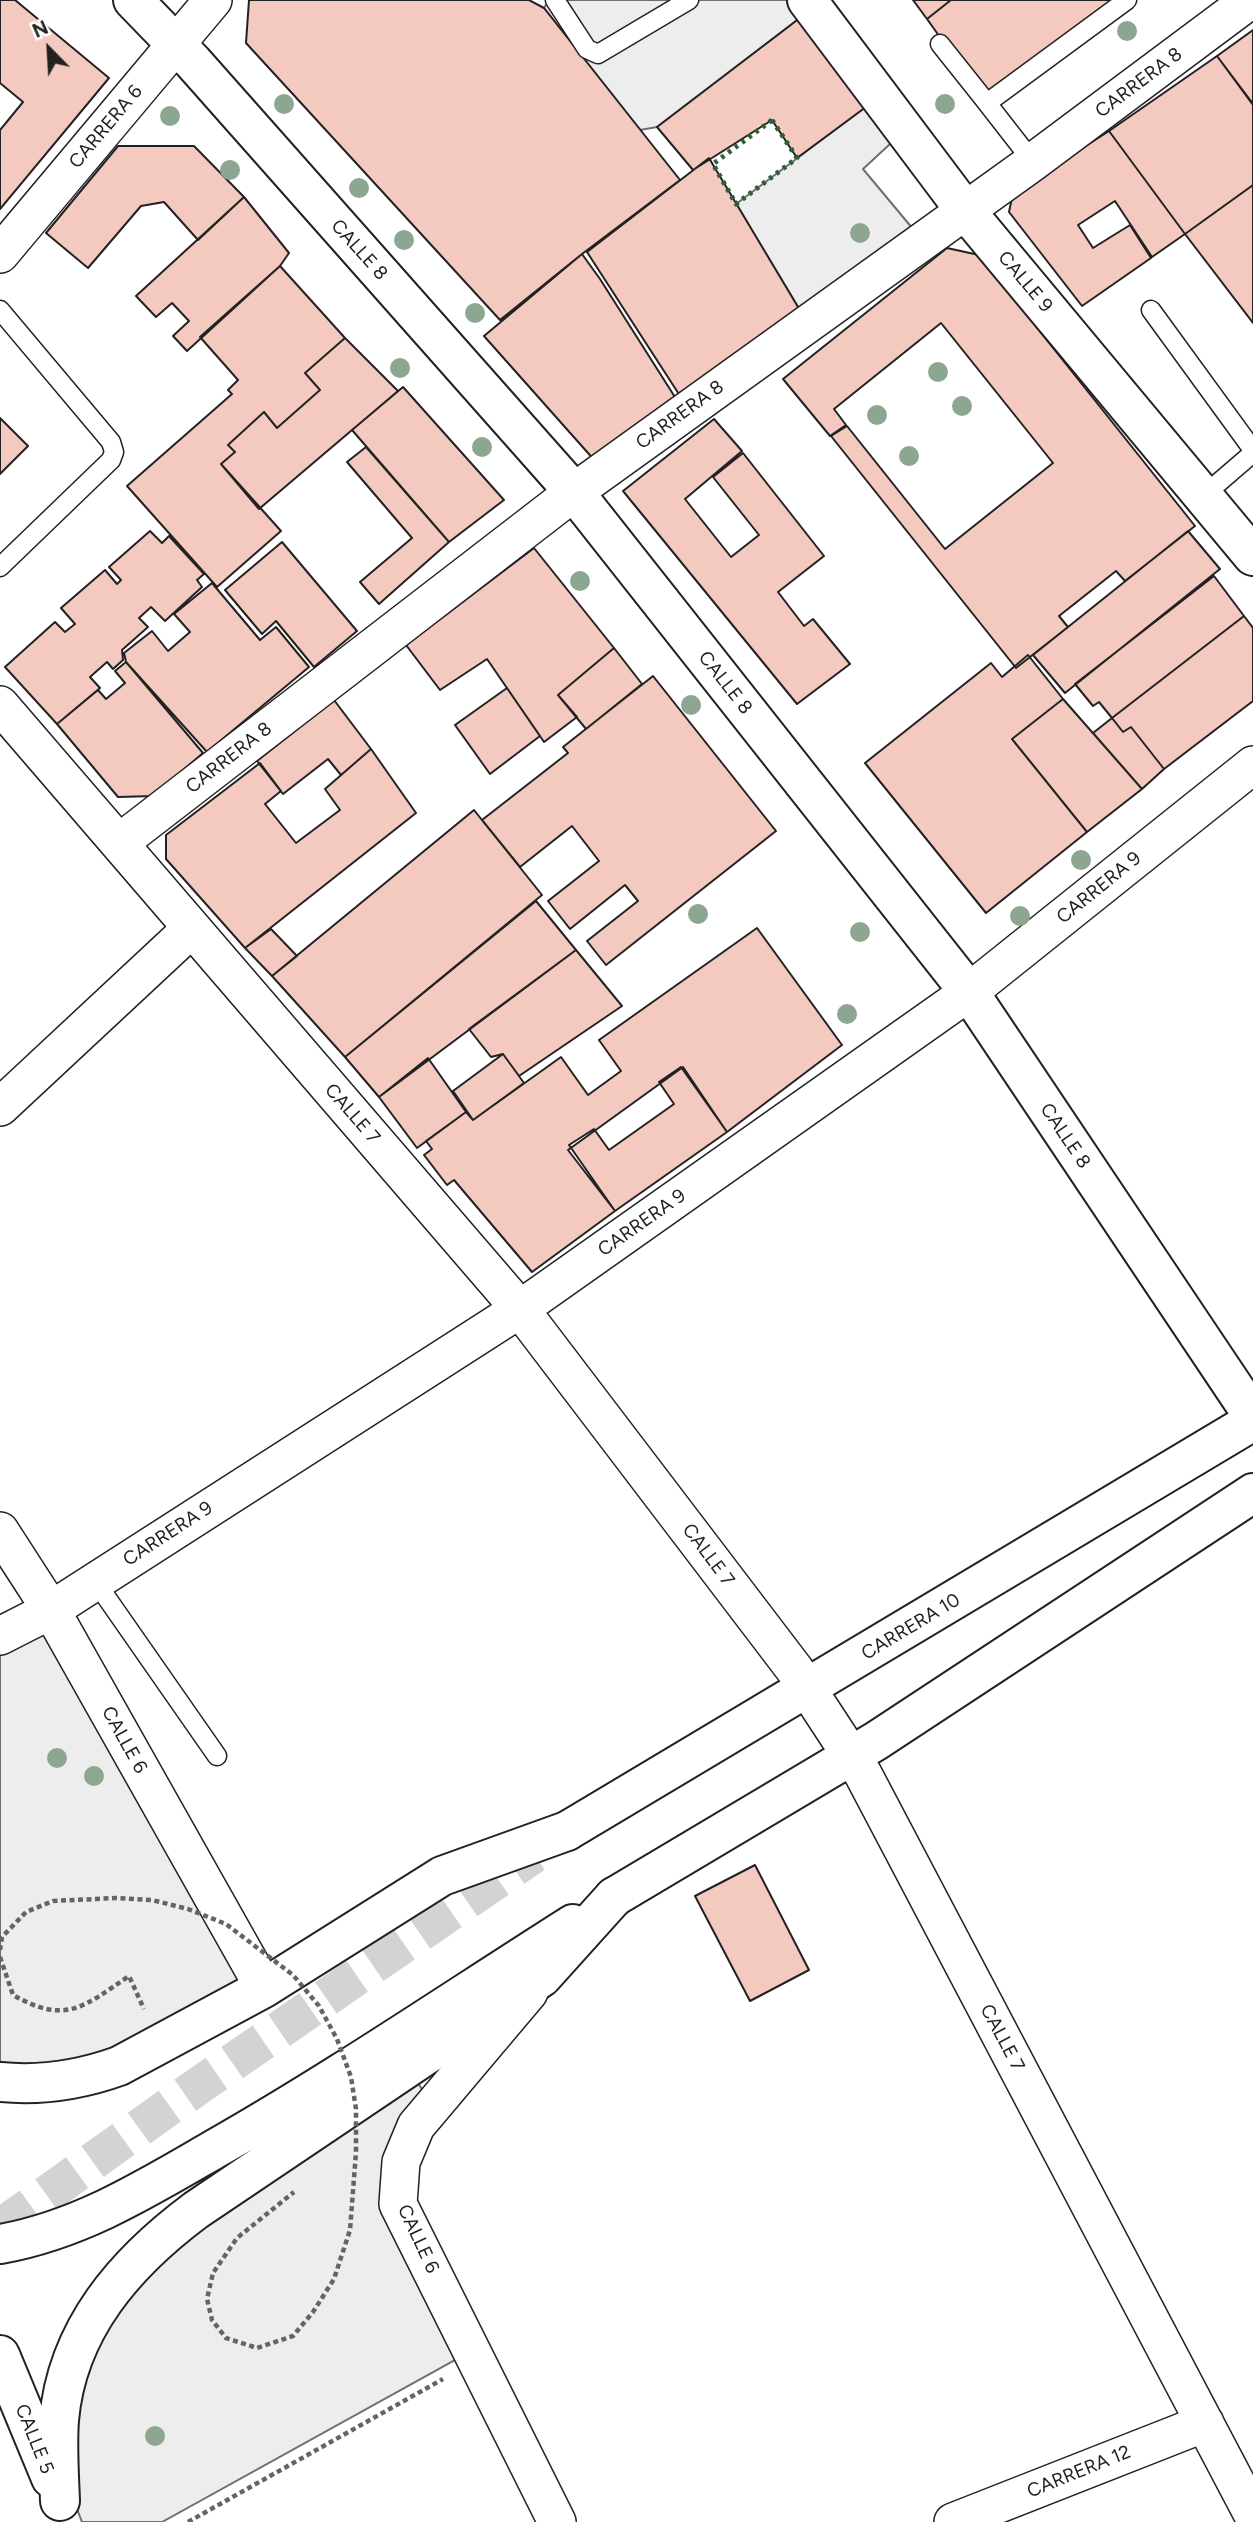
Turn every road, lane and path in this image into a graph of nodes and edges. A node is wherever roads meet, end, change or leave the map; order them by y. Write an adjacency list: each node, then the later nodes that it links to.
1 (133, 0): 9 (main road, CALLE 8)
2 (213, 0): 9 (street, CARRERA 6)
3 (555, 0): 4 (lane)
4 (689, 0)
5 (807, 0): 12 (main road, CALLE 9)
6 (1126, 0): 10 (lane)
7 (1250, 0): 11 (street, CARRERA 8)
8 (940, 44): 10 (lane)
9 (175, 45): 13 (street, CARRERA 6); 17 (main road, CALLE 8)
10 (987, 103): 11 (lane)
11 (1033, 162): 12 (street, CARRERA 8)
12 (964, 209): 17 (street, CARRERA 8); 18 (main road, CALLE 9)
13 (0, 254)
14 (0, 310): 20 (lane)
15 (1151, 310): 16 (lane)
16 (1253, 452): 18 (lane)
17 (574, 492): 23 (street, CARRERA 8); 25 (main road, CALLE 8)
18 (1203, 496): 19 (main road, CALLE 9)
19 (1253, 556)
20 (0, 567)
21 (0, 705): 23 (street, CALLE 7)
22 (1253, 765): 25 (street, CARRERA 9)
23 (119, 843): 24 (street, CALLE 7)
24 (192, 928): 26 (street); 27 (street, CALLE 7)
25 (969, 992): 27 (street, CARRERA 9); 28 (main road, CALLE 8)
26 (0, 1107)
27 (520, 1309): 32 (street, CARRERA 9); 35 (street, CALLE 7)
28 (1253, 1416)
29 (1253, 1421): 35 (main road, CARRERA 10)
30 (1253, 1493): 36 (main road)
31 (0, 1531): 33 (street, CALLE 6)
32 (95, 1581): 33 (street, CARRERA 9); 37 (lane)
33 (51, 1610): 34 (street, CARRERA 9); 44 (street, CALLE 6)
34 (0, 1636)
35 (808, 1689): 36 (street, CALLE 7); 38 (main road, CARRERA 10)
36 (851, 1755): 40 (main road); 51 (street, CALLE 7)
37 (217, 1756)
38 (567, 1831): 39 (main road); 44 (main road)
39 (534, 1854)
40 (602, 1905): 43 (main road); 48 (main road)
41 (0, 1951): 47 (path, bridge)
42 (0, 1957): 45 (path)
43 (542, 1977): 50 (street, CALLE 6); 52 (main road)
44 (264, 1988): 46 (main road)
45 (146, 2011)
46 (0, 2082)
47 (295, 2192)
48 (0, 2244)
49 (0, 2355): 52 (main road, CALLE 5)
50 (477, 2360): 54 (path); 55 (street, CALLE 6)
51 (1205, 2423): 53 (street, CALLE 7); 56 (street, CARRERA 12)
52 (64, 2512)
53 (1253, 2515)
54 (188, 2522)
55 (557, 2522)
56 (953, 2522)

